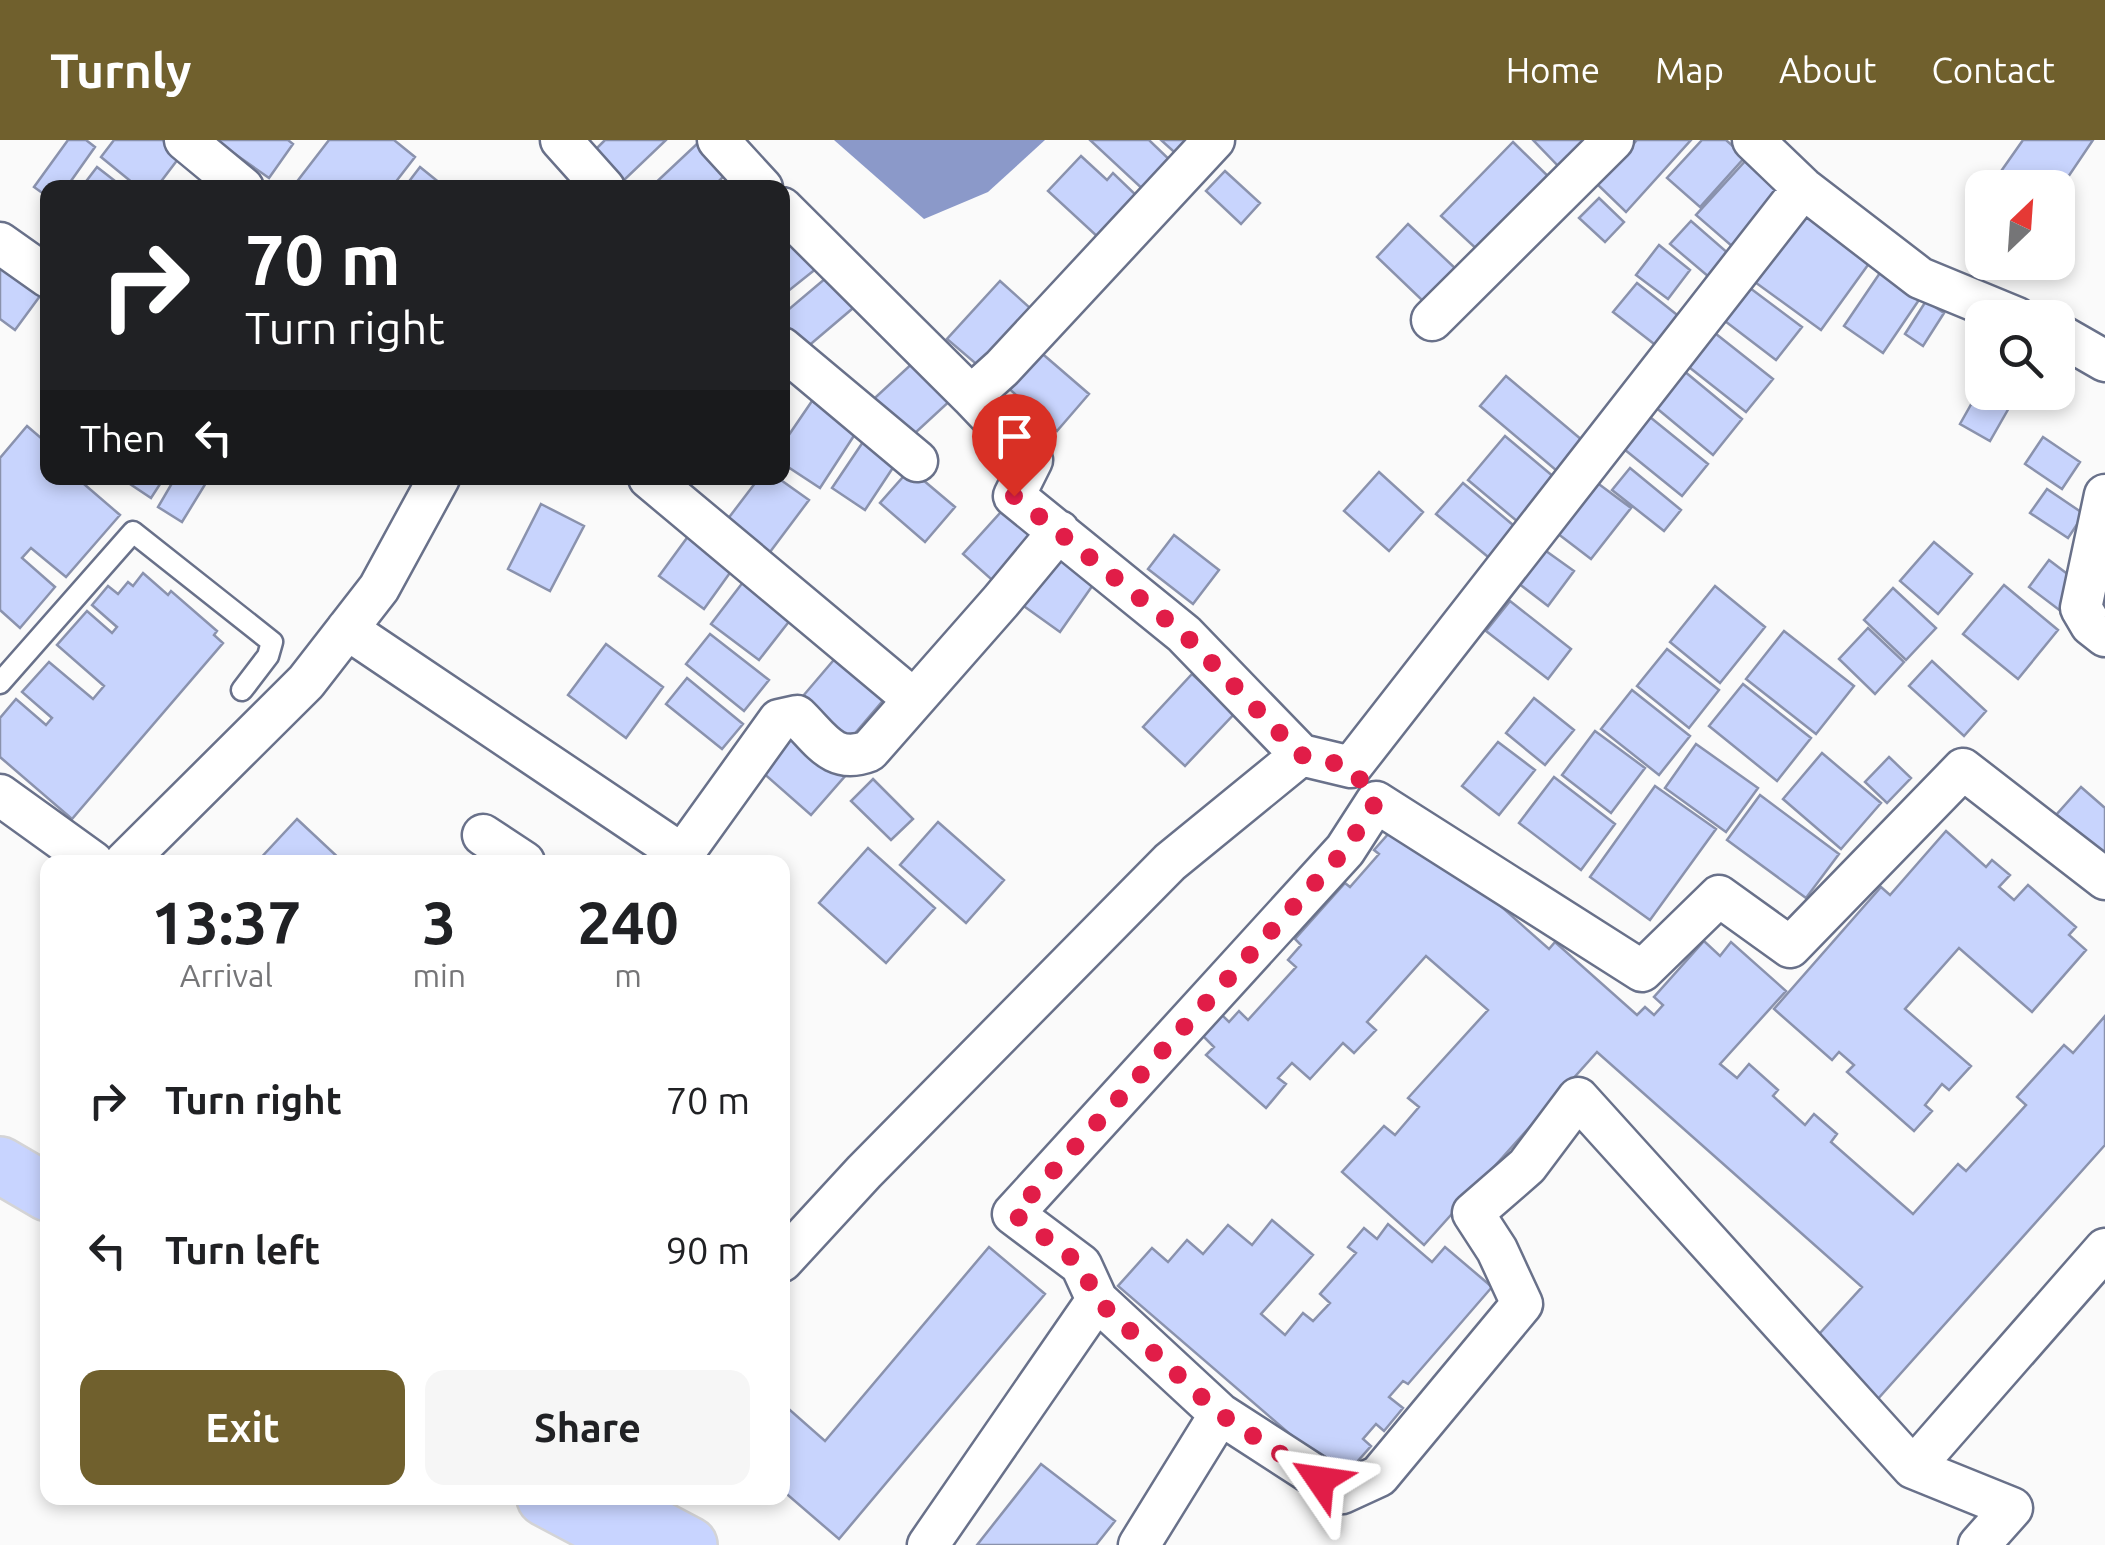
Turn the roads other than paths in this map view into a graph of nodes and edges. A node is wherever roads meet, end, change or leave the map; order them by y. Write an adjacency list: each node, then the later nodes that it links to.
1 (185, 140): 7 (street)
2 (562, 140): 8 (street)
3 (718, 140): 9 (street)
4 (1214, 140): 19 (street)
5 (1614, 140): 15 (street)
6 (1753, 140): 10 (street)
7 (233, 180)
8 (597, 180)
9 (755, 180)
10 (1802, 188): 14 (street); 31 (street)
11 (790, 216): 19 (street)
12 (0, 243): 13 (street)
13 (40, 271)
14 (1974, 300)
15 (1432, 320)
16 (2075, 344): 18 (street)
17 (790, 355): 20 (street)
18 (2105, 361)
19 (972, 396): 24 (street)
20 (917, 460)
21 (434, 485): 25 (street)
22 (657, 485): 29 (street)
23 (2105, 495): 26 (street)
24 (1058, 531): 29 (street); 30 (street)
25 (347, 630): 36 (street); 38 (street)
26 (2105, 636)
27 (0, 683): 28 (lane)
28 (242, 690)
29 (912, 698): 39 (street)
30 (1301, 755): 31 (street); 46 (street)
31 (1351, 767): 33 (street)
32 (0, 796): 35 (street)
33 (1376, 802): 40 (street); 47 (street)
34 (484, 835): 37 (street)
35 (82, 855)
36 (132, 855)
37 (514, 855)
38 (674, 855)
39 (683, 855)
40 (2105, 880)
41 (0, 1165): 42 (main road)
42 (40, 1188)
43 (0, 1205): 44 (main road)
44 (40, 1227)
45 (2105, 1249): 49 (street)
46 (790, 1252)
47 (1097, 1300): 48 (street); 52 (street)
48 (1220, 1414): 49 (street); 53 (street)
49 (1913, 1468): 54 (street)
50 (593, 1511): 51 (main road)
51 (690, 1545)
52 (928, 1545)
53 (1139, 1545)
54 (1979, 1545)

